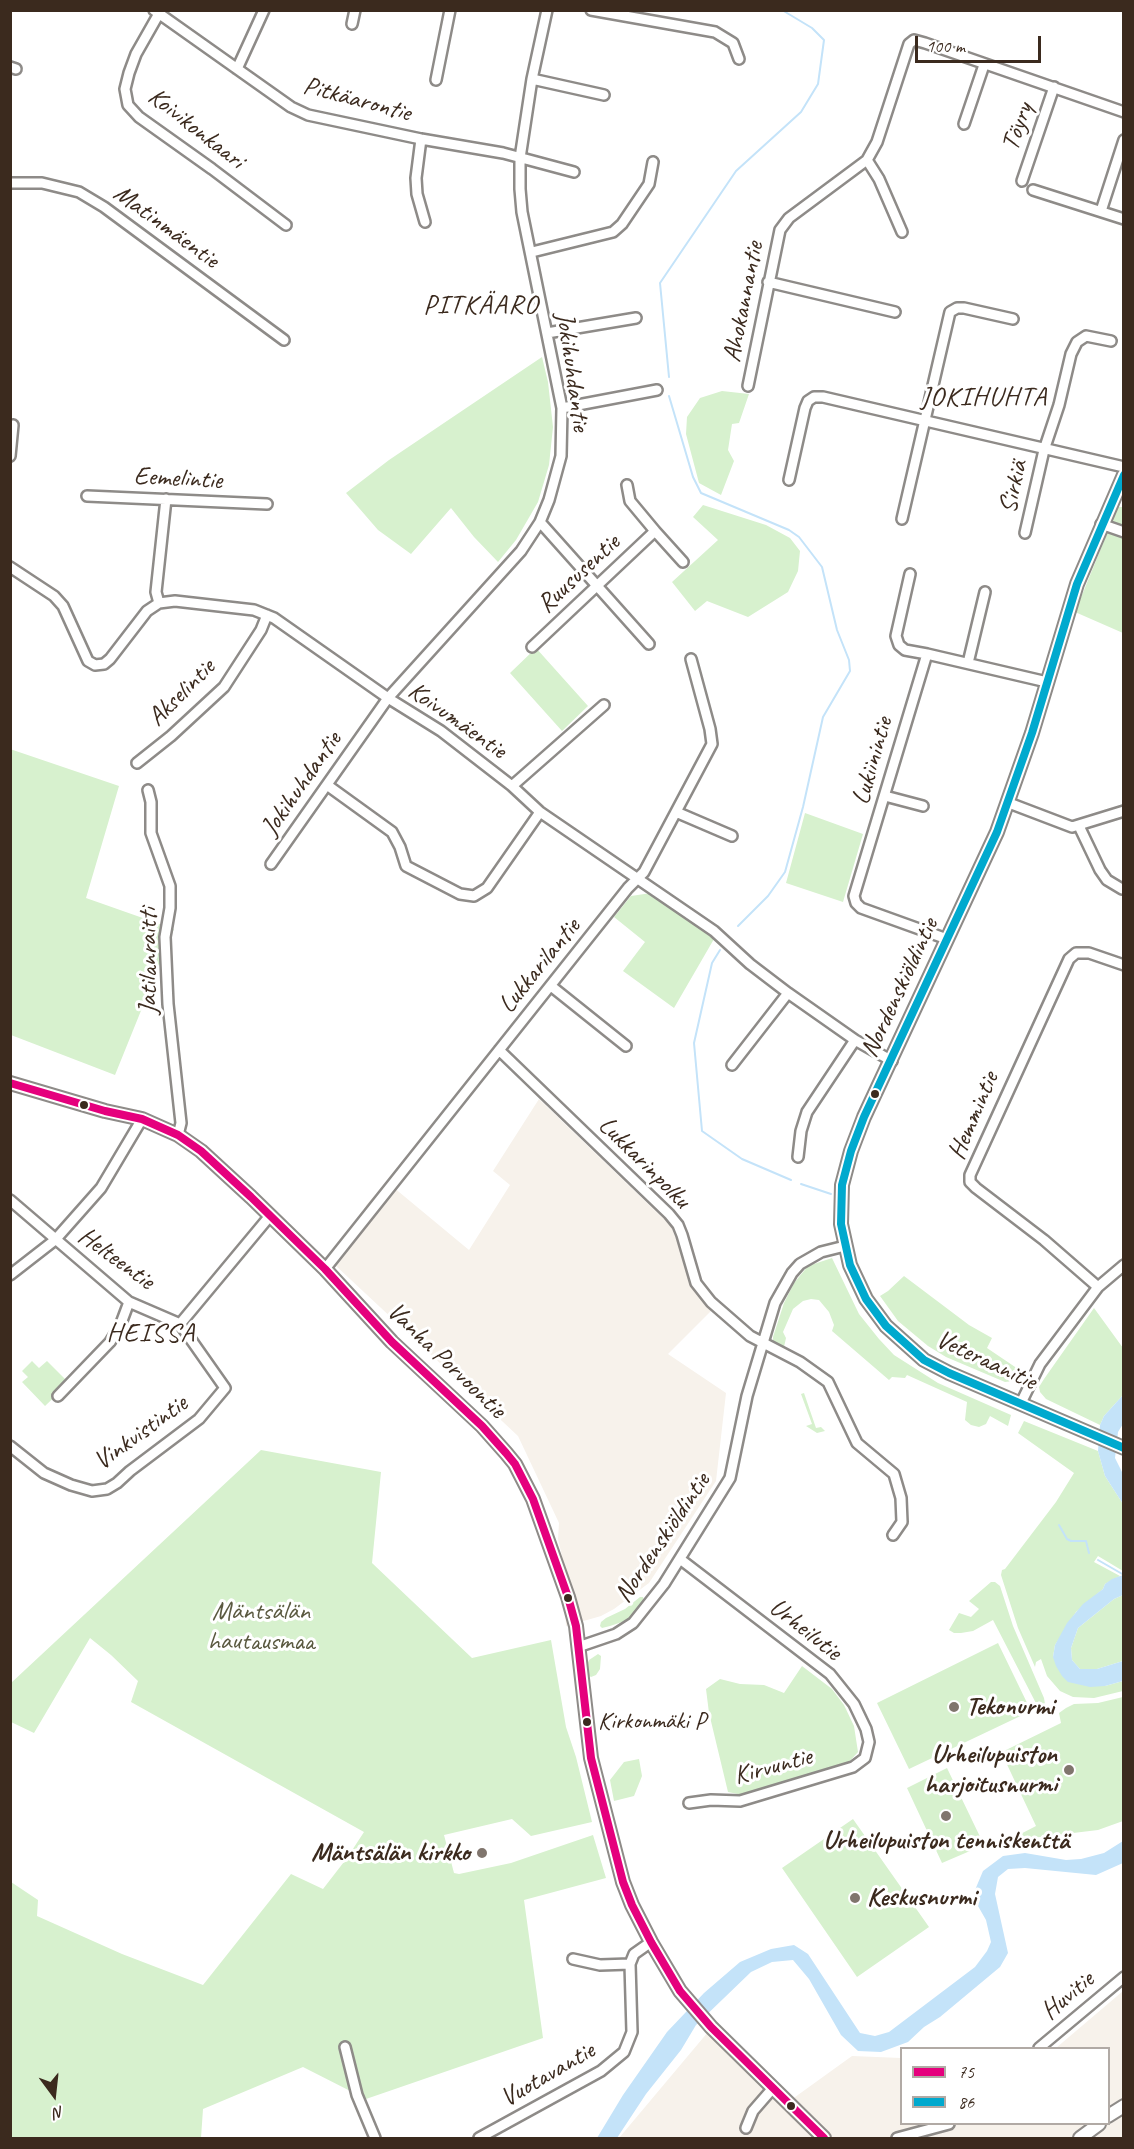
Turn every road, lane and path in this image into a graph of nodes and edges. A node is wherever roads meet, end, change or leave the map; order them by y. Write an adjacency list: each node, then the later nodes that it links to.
1 (264, 10): 10 (street)
2 (355, 10): 7 (street)
3 (450, 10): 12 (street)
4 (547, 10): 11 (street, Jokihuhdantie)
5 (591, 10): 8 (street)
6 (158, 12): 10 (street, Pitkäarontie); 29 (street, Koivikonkaari)
7 (352, 24)
8 (739, 59)
9 (984, 64): 13 (street, Ahokannantie); 16 (street); 20 (street, Ahokannantie)
10 (237, 69): 17 (street, Pitkäarontie)
11 (532, 79): 14 (street); 19 (street, Jokihuhdantie)
12 (436, 80)
13 (1054, 87): 15 (street, Ahokannantie); 23 (street, Töyry)
14 (604, 96)
15 (1124, 112)
16 (964, 124)
17 (421, 139): 19 (street, Pitkäarontie); 28 (street)
18 (1124, 140): 26 (street)
19 (520, 158): 22 (street, Pitkäarontie); 31 (street, Jokihuhdantie)
20 (867, 160): 30 (street); 32 (street, Ahokannantie)
21 (653, 162): 31 (street)
22 (574, 172)
23 (1022, 181)
24 (10, 183): 37 (street, Matinmäentie)
25 (1033, 190): 26 (street)
26 (1101, 211): 27 (street)
27 (1124, 219)
28 (425, 222)
29 (286, 225)
30 (902, 232)
31 (532, 252): 36 (street, Jokihuhdantie)
32 (768, 282): 33 (street); 39 (street, Ahokannantie)
33 (895, 312)
34 (636, 318): 36 (street)
35 (1013, 319): 42 (street)
36 (547, 333): 41 (street, Jokihuhdantie)
37 (284, 340)
38 (1111, 341): 44 (street, Sirkiä)
39 (748, 386)
40 (657, 390): 41 (street)
41 (562, 408): 54 (street, Jokihuhdantie)
42 (925, 420): 44 (street); 48 (street); 53 (street)
43 (13, 424): 45 (street)
44 (1044, 450): 46 (street); 58 (street, Sirkiä)
45 (10, 456)
46 (1124, 467)
47 (1124, 475): 55 (main road, Nordenskiöldintie)
48 (789, 480)
49 (627, 485): 56 (street, Ruususentie)
50 (87, 496): 51 (street, Eemelintie)
51 (166, 499): 52 (street, Eemelintie); 64 (street)
52 (267, 504)
53 (902, 519)
54 (540, 522): 62 (street); 72 (street, Jokihuhdantie)
55 (1101, 524): 57 (street); 71 (main road, Nordenskiöldintie)
56 (655, 531): 59 (street, Ruususentie); 62 (street, Ruususentie)
57 (1124, 532)
58 (1025, 533)
59 (683, 562)
60 (10, 567): 64 (street)
61 (910, 574): 68 (street)
62 (598, 585): 66 (street); 67 (street, Ruususentie)
63 (985, 592): 70 (street)
64 (159, 603): 65 (street, Koivumäentie)
65 (267, 615): 72 (street, Koivumäentie); 74 (street, Akselintie)
66 (649, 644)
67 (532, 647)
68 (927, 654): 70 (street); 78 (street, Lukiinintie)
69 (691, 659): 83 (street, Lukkarilantie)
70 (968, 663): 71 (street)
71 (1047, 682): 79 (main road, Nordenskiöldintie)
72 (388, 698): 75 (street, Jokihuhdantie); 76 (street, Koivumäentie)
73 (604, 705): 76 (street)
74 (137, 763)
75 (327, 785): 82 (street); 86 (street, Jokihuhdantie)
76 (512, 786): 82 (street, Koivumäentie)
77 (148, 790): 100 (street, Jatilanraitti)
78 (885, 796): 80 (street); 89 (street, Lukiinintie)
79 (1009, 803): 84 (street); 89 (main road, Nordenskiöldintie)
80 (923, 806)
81 (1124, 811): 84 (street)
82 (540, 812): 87 (street, Koivumäentie)
83 (676, 812): 85 (street); 87 (street, Lukkarilantie)
84 (1079, 826): 88 (street)
85 (732, 836)
86 (271, 864)
87 (639, 878): 91 (street, Lukkarilantie); 92 (street, Koivumäentie)
88 (1122, 889)
89 (947, 939): 96 (main road, Nordenskiöldintie)
90 (1124, 965): 109 (street, Hemmintie)
91 (551, 986): 94 (street); 95 (street, Lukkarilantie)
92 (788, 993): 93 (street, Koivumäentie); 97 (street)
93 (855, 1040): 96 (street, Koivumäentie); 101 (street)
94 (626, 1046)
95 (499, 1050): 107 (street, Lukkarilantie); 112 (street, Lukkarinpolku)
96 (892, 1060): 105 (main road, Nordenskiöldintie)
97 (732, 1065)
98 (10, 1083): 99 (main road, Vanha Porvoontie)
99 (142, 1119): 100 (main road, Vanha Porvoontie); 104 (street)
100 (178, 1135): 103 (main road, Vanha Porvoontie)
101 (798, 1157)
102 (10, 1200): 104 (street, Helteentie)
103 (269, 1217): 107 (main road, Vanha Porvoontie); 111 (street)
104 (55, 1240): 108 (street); 110 (street, Helteentie)
105 (845, 1246): 112 (street, Nordenskiöldintie); 115 (main road, Veteraanitie)
106 (1124, 1265): 109 (street)
107 (325, 1269): 120 (main road, Vanha Porvoontie)
108 (10, 1275)
109 (1098, 1287): 115 (street)
110 (129, 1302): 111 (street, Helteentie); 114 (street)
111 (180, 1324): 113 (street, Helteentie)
112 (762, 1343): 118 (street, Lukkarinpolku); 119 (street, Nordenskiöldintie)
113 (225, 1388): 116 (street, Vinkvistintie)
114 (58, 1395)
115 (1022, 1403): 117 (main road, Veteraanitie)
116 (10, 1446)
117 (1124, 1448)
118 (893, 1535)
119 (680, 1559): 120 (street, Nordenskiöldintie); 121 (street, Urheilutie)
120 (578, 1647): 123 (main road, Vanha Porvoontie)
121 (865, 1758): 122 (street, Kirvuntie)
122 (688, 1803)
123 (651, 1942): 125 (street); 131 (main road, Vanha Porvoontie)
124 (573, 1959): 125 (street)
125 (630, 1964): 138 (street, Vuotavantie)
126 (1124, 1977): 127 (street, Huvitie)
127 (1049, 2040): 128 (street, Huvitie); 129 (street)
128 (1041, 2047)
129 (1054, 2047)
130 (345, 2048): 137 (street)
131 (773, 2088): 136 (street); 139 (main road, Vanha Porvoontie)
132 (1124, 2106): 133 (main road)
133 (1110, 2115)
134 (946, 2125): 140 (street)
135 (1098, 2125): 141 (main road)
136 (746, 2128)
137 (375, 2139)
138 (479, 2139)
139 (825, 2139)
140 (897, 2139)
141 (1080, 2139)

